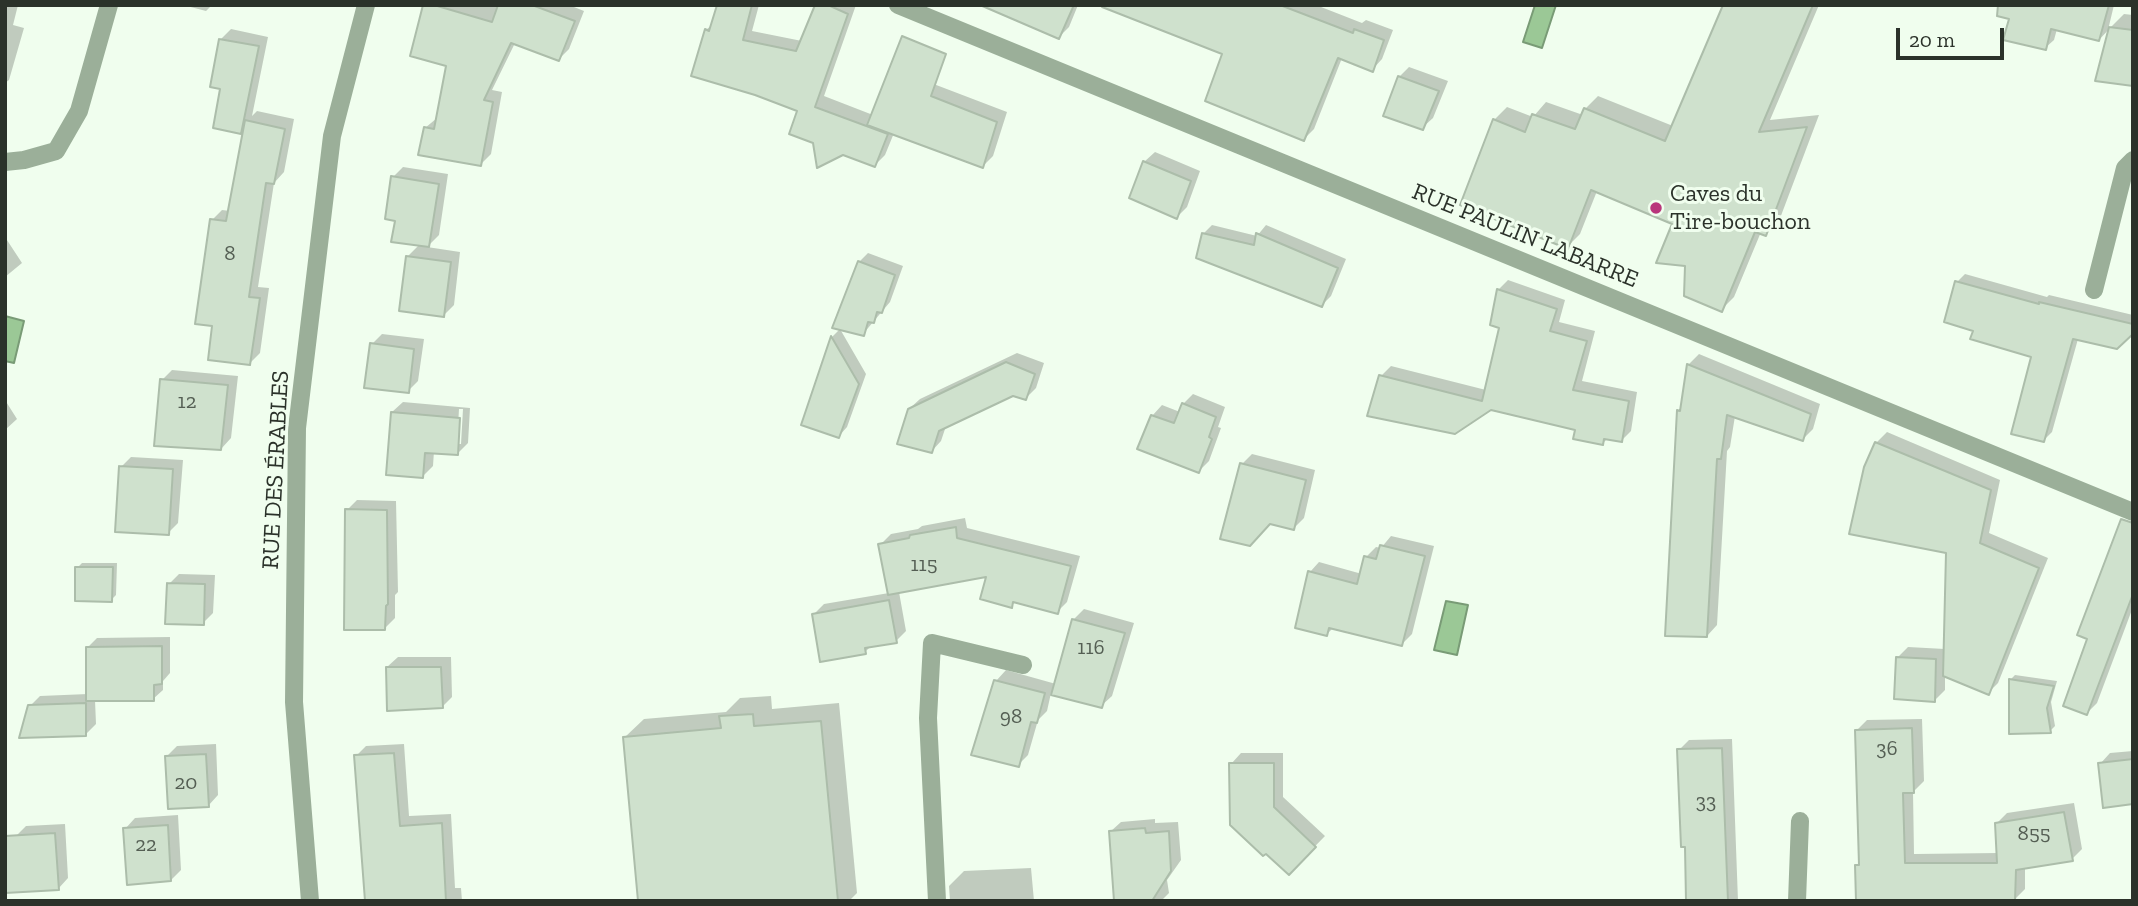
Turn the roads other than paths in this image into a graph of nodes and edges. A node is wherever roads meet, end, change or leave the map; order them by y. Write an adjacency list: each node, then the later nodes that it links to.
1 (109, 5): 5 (street)
2 (366, 5): 10 (street, RUE DES ÉRABLES)
3 (898, 5): 7 (street, RUE PAULIN LABARRE)
4 (2133, 160): 6 (street)
5 (5, 162)
6 (2094, 290)
7 (2133, 512)
8 (1023, 665): 11 (street)
9 (1800, 821): 12 (street)
10 (310, 901)
11 (937, 901)
12 (1797, 901)

